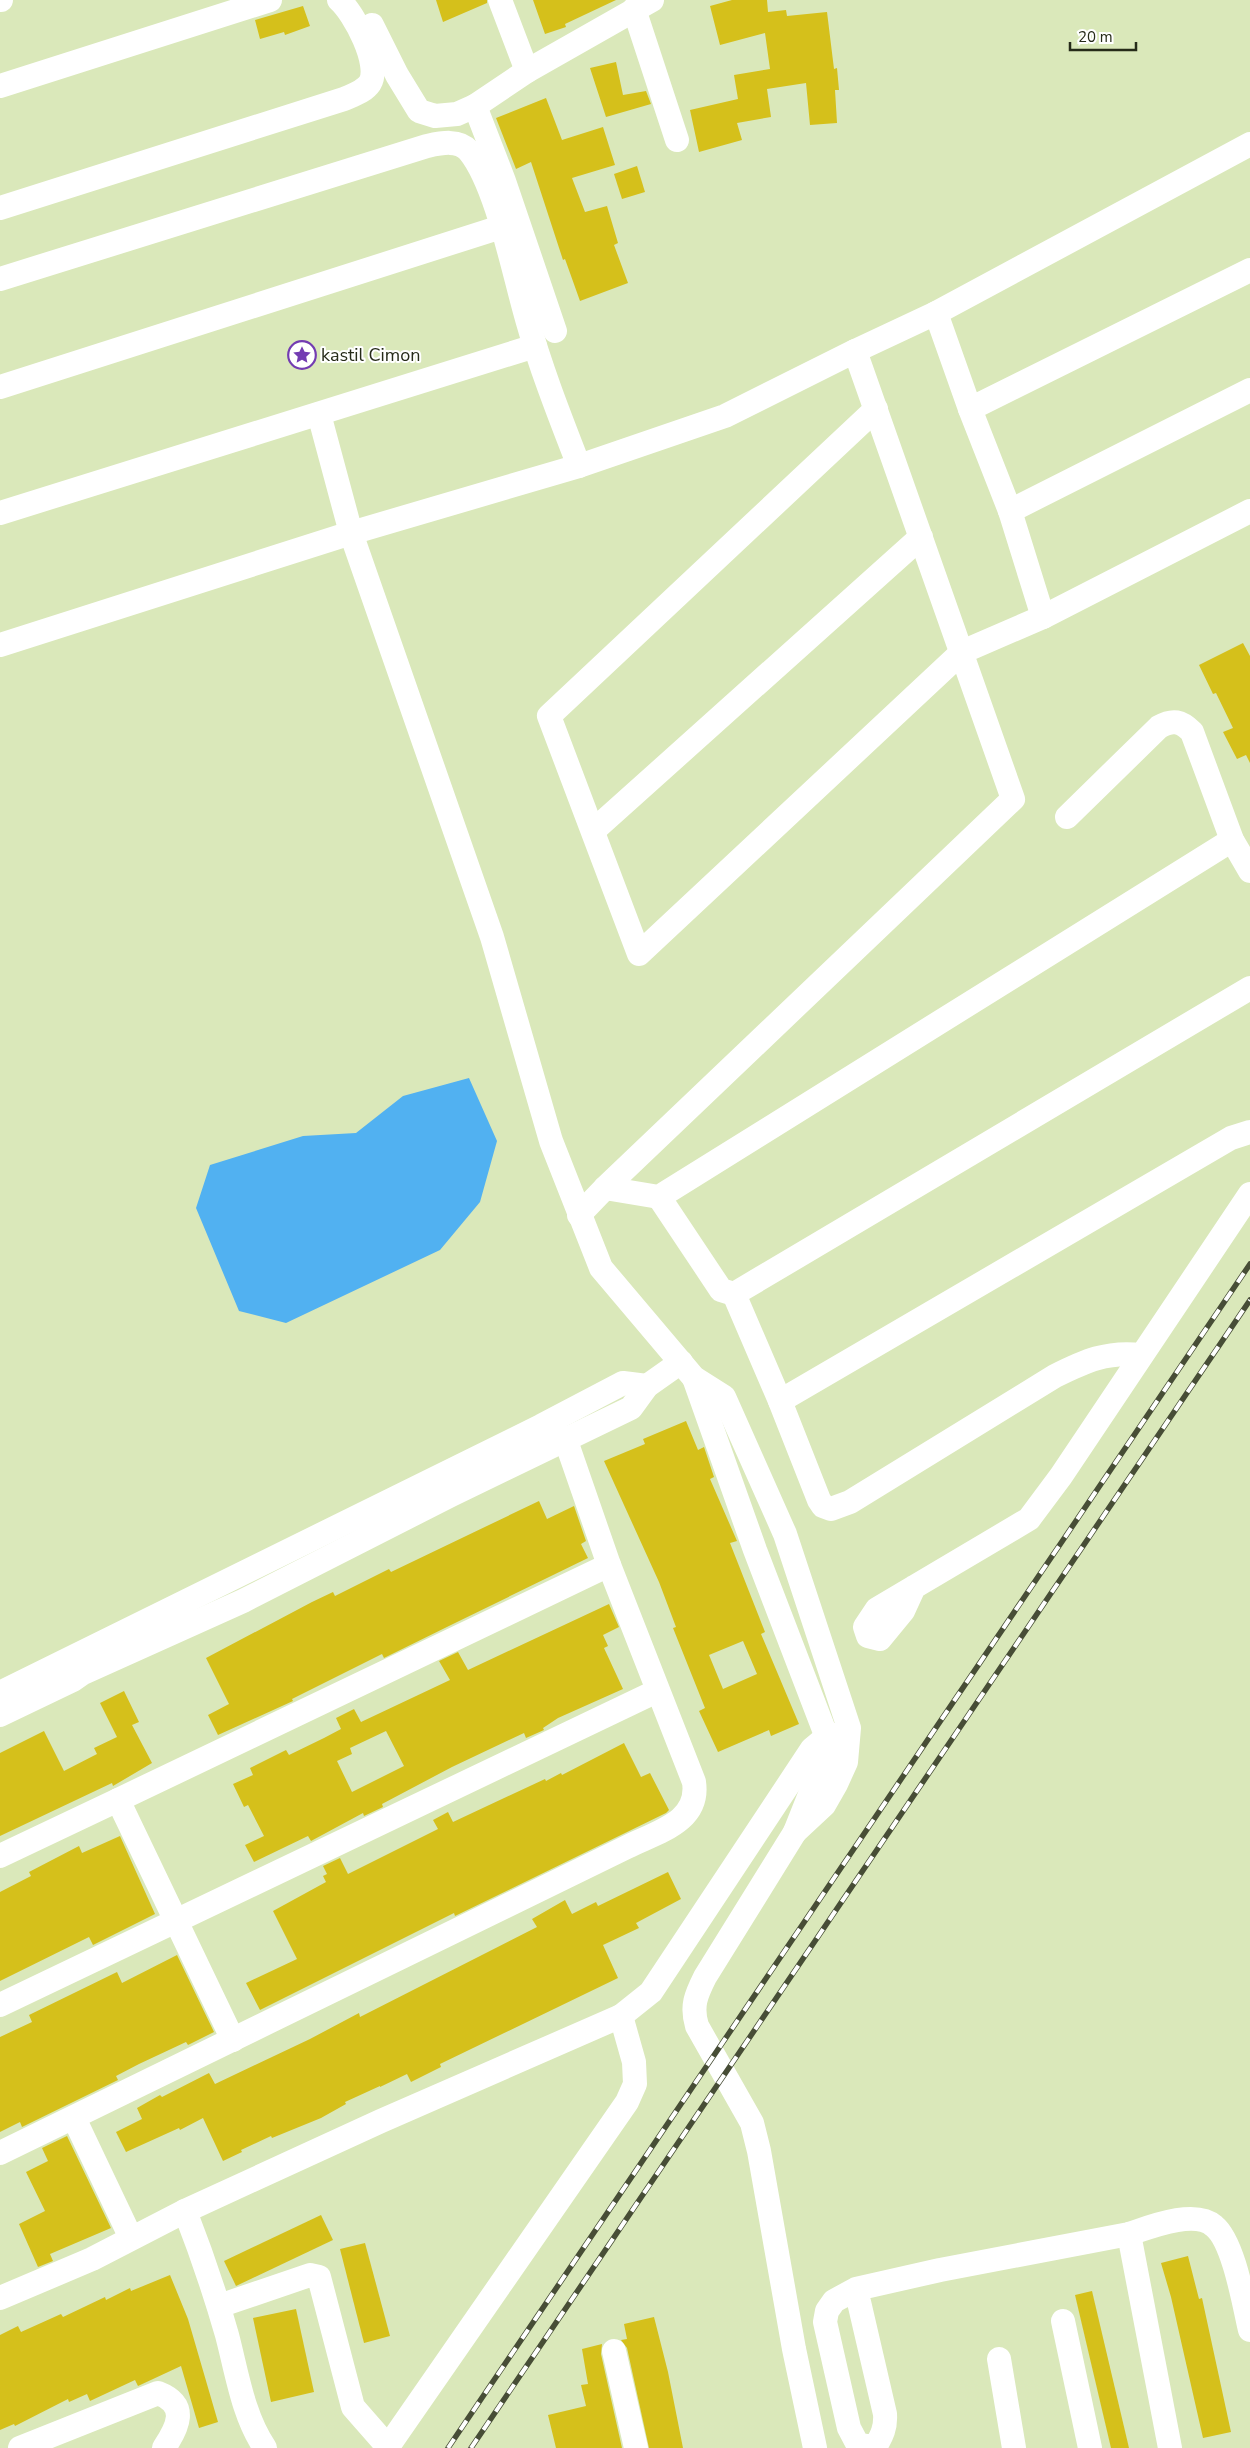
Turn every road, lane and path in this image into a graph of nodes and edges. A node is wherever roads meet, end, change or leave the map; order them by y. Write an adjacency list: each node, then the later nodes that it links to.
1 (270, 0): 7 (street)
2 (339, 0): 11 (street)
3 (360, 0): 8 (street)
4 (500, 0): 6 (street)
5 (643, 5): 6 (street); 9 (street)
6 (527, 71): 8 (street)
7 (0, 86)
8 (475, 106): 16 (street)
9 (677, 140)
10 (1250, 144): 15 (street)
11 (0, 208)
12 (501, 227): 14 (street); 17 (street); 19 (street)
13 (1250, 270): 21 (street)
14 (0, 279)
15 (936, 313): 18 (street); 21 (street)
16 (555, 331)
17 (535, 346): 23 (street); 24 (street)
18 (855, 351): 22 (street); 24 (street)
19 (0, 388)
20 (1250, 390): 26 (street)
21 (970, 408): 26 (street)
22 (876, 409): 29 (street); 34 (street)
23 (319, 414): 27 (street); 28 (street)
24 (578, 466): 28 (street)
25 (1250, 511): 30 (street)
26 (1010, 512): 30 (street)
27 (0, 513)
28 (351, 533): 31 (street); 42 (street)
29 (921, 537): 32 (street); 34 (street)
30 (1043, 617): 32 (street)
31 (0, 645)
32 (962, 652): 34 (street); 39 (street)
33 (1067, 817): 35 (street)
34 (593, 831)
35 (1232, 840): 36 (street); 41 (street)
36 (1250, 871)
37 (1250, 988): 43 (street)
38 (1250, 1132): 47 (street)
39 (605, 1188): 41 (street); 42 (street)
40 (1250, 1194): 44 (street)
41 (659, 1197): 43 (street)
42 (579, 1216): 45 (street)
43 (734, 1294): 47 (street)
44 (1141, 1355): 47 (street); 53 (street)
45 (687, 1370): 46 (street); 50 (street); 51 (street)
46 (647, 1386): 48 (street); 49 (street)
47 (780, 1401)
48 (565, 1438): 49 (street); 52 (street)
49 (448, 1484): 55 (street); 56 (street)
50 (785, 1534): 51 (street); 57 (street)
51 (755, 1550): 58 (street)
52 (609, 1565): 54 (street); 60 (street)
53 (914, 1587)
54 (656, 1691): 62 (street); 65 (street)
55 (0, 1693)
56 (0, 1714)
57 (849, 1728): 58 (street); 59 (street)
58 (826, 1735): 59 (street); 64 (street)
59 (826, 1782): 83 (street)
60 (118, 1800): 61 (street); 62 (street)
61 (0, 1856)
62 (176, 1920): 63 (street); 65 (street)
63 (0, 2004)
64 (621, 2016): 68 (street); 81 (street)
65 (232, 2040): 66 (street)
66 (74, 2118): 67 (street); 70 (street)
67 (0, 2153)
68 (185, 2211): 70 (street); 73 (street)
69 (1129, 2234): 71 (street); 75 (street); 87 (street)
70 (131, 2238): 72 (street)
71 (856, 2289): 84 (street); 84 (street)
72 (0, 2298)
73 (218, 2306): 80 (street); 81 (street)
74 (1063, 2321): 86 (street)
75 (1250, 2330)
76 (614, 2351): 82 (street)
77 (999, 2359): 85 (street)
78 (20, 2448): 79 (street)
79 (164, 2448)
80 (264, 2448)
81 (387, 2448)
82 (636, 2448)
83 (815, 2448)
84 (875, 2448)
85 (1014, 2448)
86 (1090, 2448)
87 (1170, 2448)

